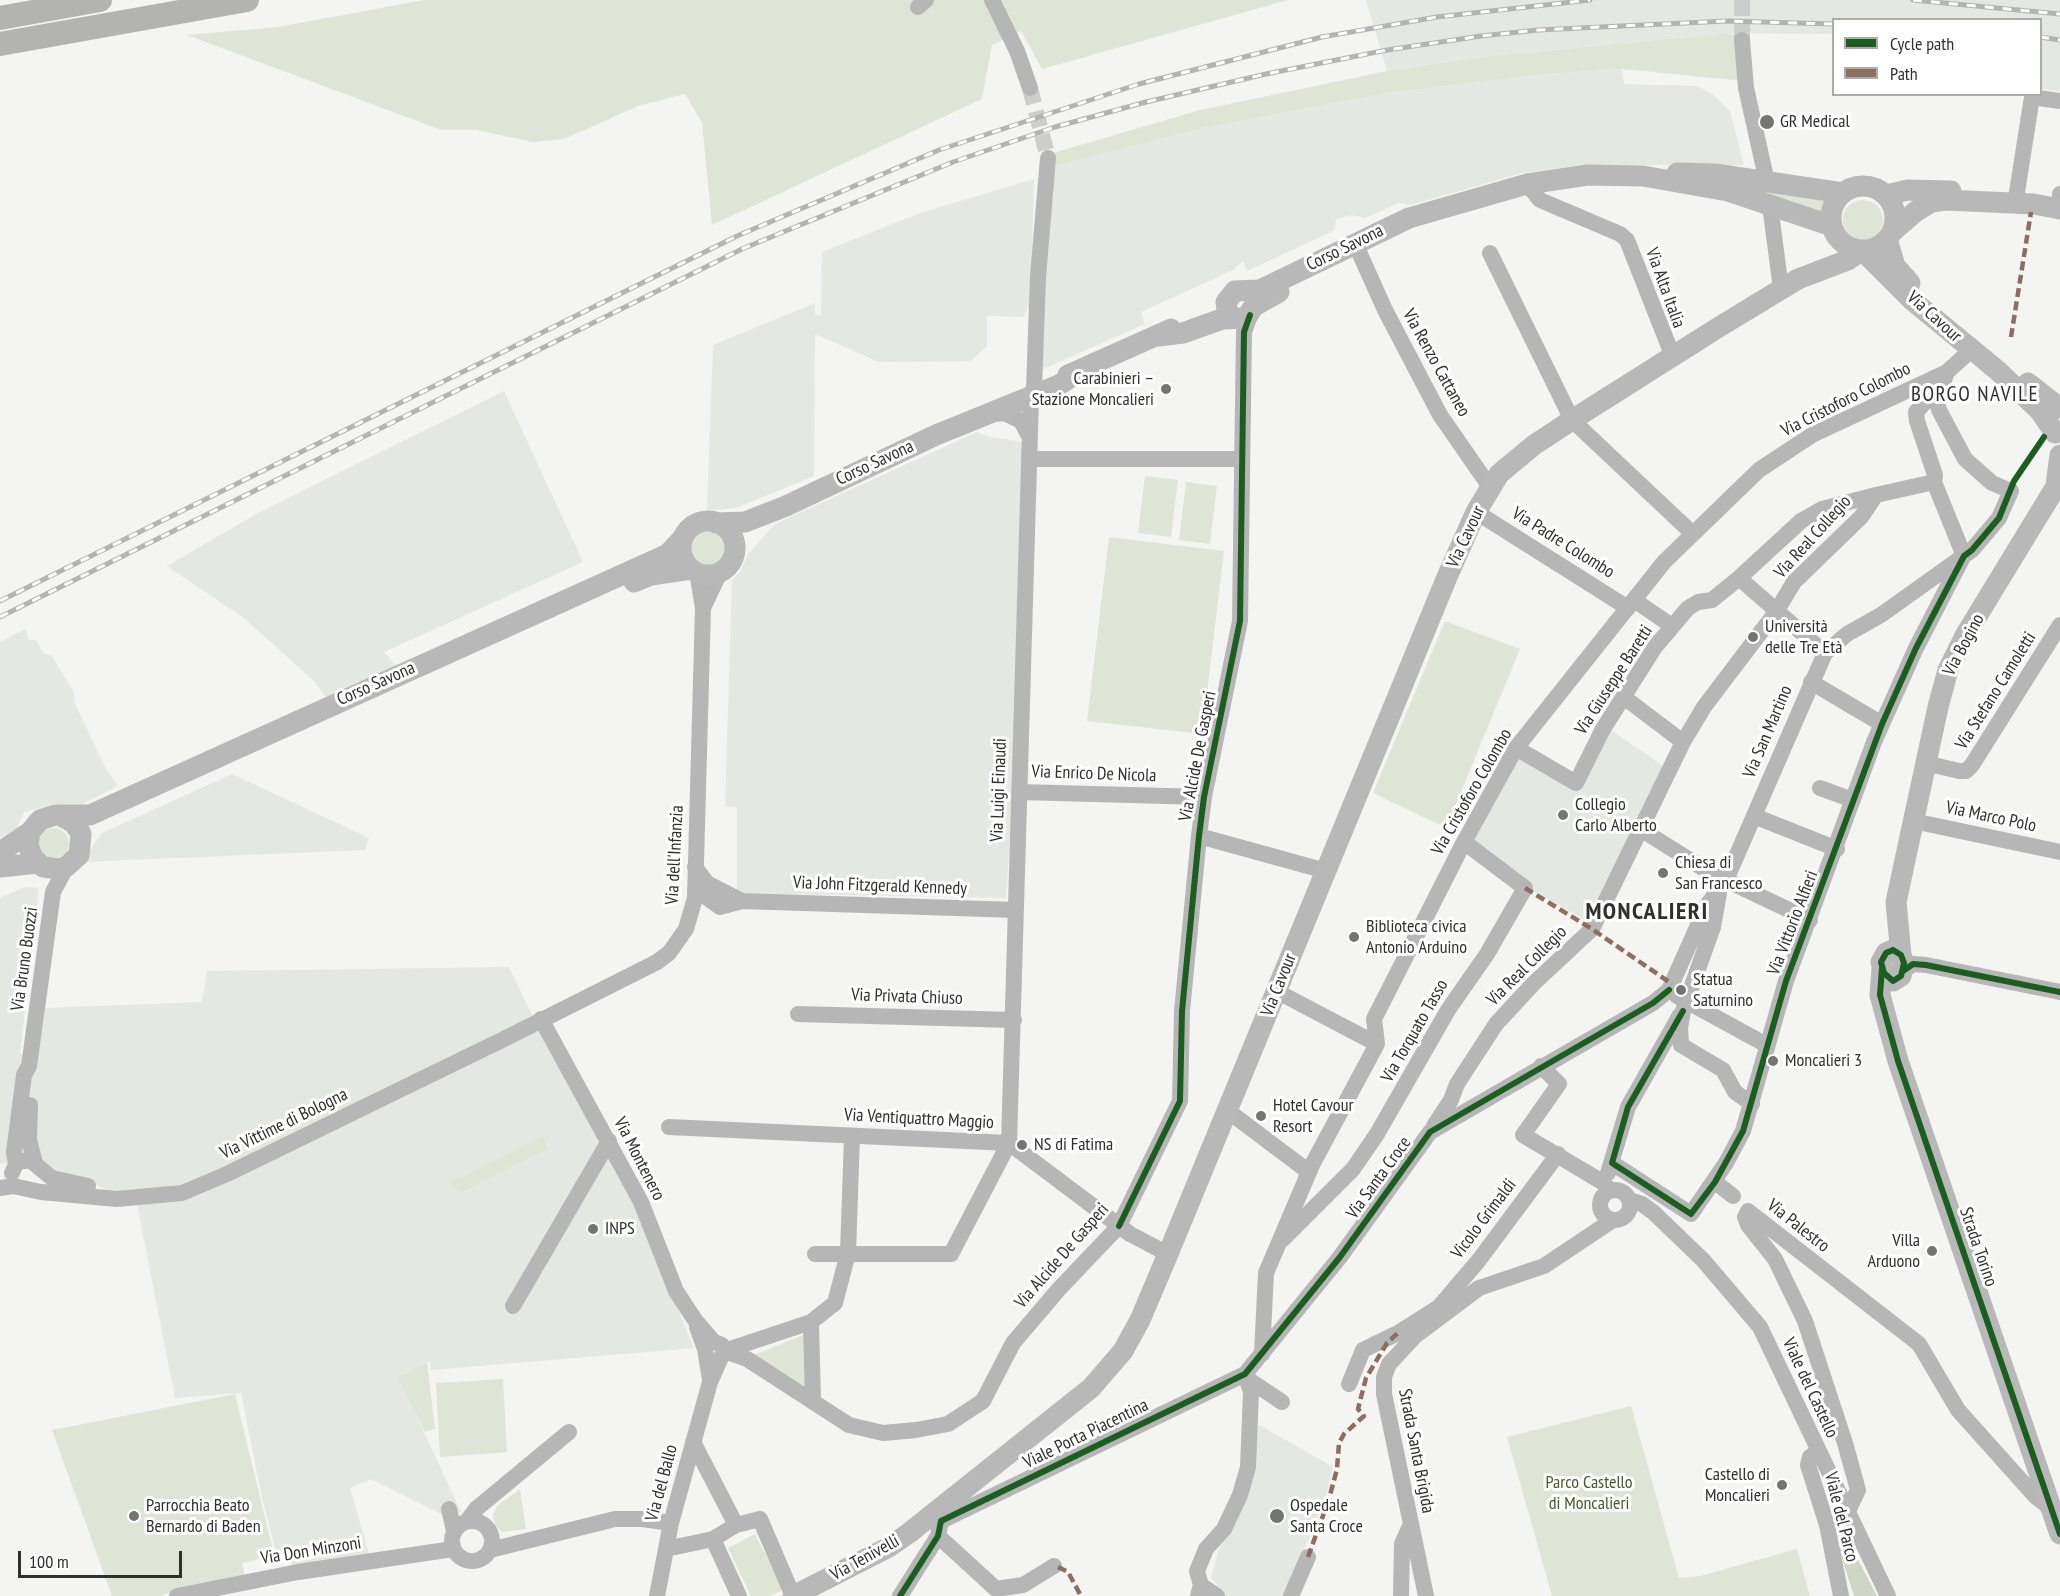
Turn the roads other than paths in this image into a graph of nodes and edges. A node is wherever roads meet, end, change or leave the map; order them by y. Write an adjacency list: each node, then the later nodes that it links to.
1 (100, 0): 4 (highway)
2 (247, 0): 6 (highway)
3 (992, 0): 7 (street)
4 (0, 18)
5 (1742, 40): 11 (street)
6 (0, 44)
7 (1029, 88)
8 (2060, 101): 13 (street)
9 (1048, 158): 31 (street, Via Luigi Einaudi)
10 (1643, 176): 11 (main road, Corso Savona); 12 (main road, Corso Savona); 17 (main road, Corso Savona)
11 (1767, 182): 14 (main road, Corso Savona)
12 (1527, 184): 18 (main road, Corso Savona); 29 (street, Via Alta Italia)
13 (2017, 192): 15 (main road); 16 (main road)
14 (1843, 193): 15 (main road); 20 (main road)
15 (1886, 195): 21 (main road)
16 (2060, 196)
17 (1770, 205): 20 (main road, Corso Savona); 25 (street)
18 (1445, 208): 23 (main road, Corso Savona); 27 (main road, Corso Savona)
19 (2060, 209): 21 (main road)
20 (1834, 231): 22 (main road); 25 (main road, Via Cavour)
21 (1890, 236): 22 (main road); 32 (main road, Via Cavour)
22 (1862, 250): 25 (main road, Via Cavour); 26 (main road, Via Cavour)
23 (1359, 252): 27 (main road, Corso Savona); 44 (street, Via Renzo Cattaneo)
24 (1490, 253): 34 (street)
25 (1789, 284): 26 (main road); 29 (main road, Via Cavour)
26 (1914, 301): 28 (main road, Via Cavour)
27 (1241, 313): 31 (main road, Corso Savona); 41 (street, Via Alcide De Gasperi)
28 (1971, 350): 30 (street); 39 (main road, Via Cavour)
29 (1673, 357): 34 (main road, Via Cavour)
30 (1944, 379): 35 (street); 37 (street); 49 (street, Via Cristoforo Colombo)
31 (1033, 393): 33 (main road, Corso Savona); 36 (main road, Corso Savona); 38 (street, Via Luigi Einaudi)
32 (2060, 408)
33 (994, 414): 36 (main road, Corso Savona); 38 (street)
34 (1572, 420): 44 (main road, Via Cavour); 49 (street)
35 (1917, 421): 37 (street); 42 (street)
36 (964, 423): 46 (main road, Corso Savona)
37 (1944, 425): 52 (street, Via San Martino)
38 (1030, 439): 40 (street, Via Luigi Einaudi)
39 (2059, 442): 43 (main road, Via Bogino)
40 (1029, 459): 41 (street); 69 (street, Via Luigi Einaudi)
41 (1242, 459): 70 (street, Via Alcide De Gasperi)
42 (1934, 482): 45 (street, Via Real Collegio); 52 (street)
43 (2058, 483): 67 (main road, Via Bogino)
44 (1490, 487): 47 (main road, Via Cavour)
45 (1875, 495): 55 (street, Via Giuseppe Baretti); 58 (street, Via Real Collegio)
46 (786, 506): 48 (main road, Corso Savona); 51 (main road, Corso Savona)
47 (1476, 512): 56 (street, Via Padre Colombo); 87 (main road, Via Cavour)
48 (716, 522): 50 (main road); 51 (main road)
49 (1693, 534): 56 (street, Via Cristoforo Colombo)
50 (683, 538): 53 (main road); 73 (main road, Corso Savona)
51 (735, 553): 54 (main road)
52 (1964, 556): 61 (street, Via San Martino); 64 (street, Via Vittorio Alfieri)
53 (694, 571): 54 (main road); 57 (street, Via dell'Infanzia); 79 (main road, Corso Savona)
54 (720, 572): 57 (street, Via dell'Infanzia)
55 (1740, 578): 58 (street); 60 (street, Via Giuseppe Baretti)
56 (1631, 604): 60 (street, Via Padre Colombo); 66 (street, Via Cristoforo Colombo)
57 (703, 608): 86 (street, Via dell'Infanzia)
58 (1776, 612): 61 (street); 65 (street, Via Real Collegio)
59 (2060, 625): 67 (street, Via Stefano Camoletti)
60 (1672, 626): 63 (street, Via Giuseppe Baretti)
61 (1825, 653): 62 (street, Via San Martino)
62 (1811, 682): 64 (street); 72 (street, Via San Martino)
63 (1625, 698): 65 (street); 66 (street, Via Giuseppe Baretti)
64 (1882, 724): 71 (street, Via Vittorio Alfieri)
65 (1683, 742): 75 (street, Via Real Collegio)
66 (1516, 748): 78 (street, Via Cristoforo Colombo)
67 (1925, 763): 74 (main road, Via Bogino)
68 (1820, 788): 71 (street)
69 (1019, 792): 70 (street, Via Enrico De Nicola); 92 (street, Via Luigi Einaudi)
70 (1204, 796): 77 (street, Via Alcide De Gasperi)
71 (1853, 800): 80 (street, Via Vittorio Alfieri)
72 (1754, 816): 80 (street); 88 (street, Via San Martino)
73 (63, 817): 76 (main road); 79 (main road)
74 (1913, 821): 82 (street, Via Marco Polo); 94 (main road, Strada Torino)
75 (1642, 830): 88 (street); 109 (street, Via Real Collegio)
76 (30, 832): 81 (main road); 83 (main road)
77 (1199, 836): 87 (street); 126 (street, Via Alcide De Gasperi)
78 (1464, 842): 103 (street, Via Cristoforo Colombo); 128 (street, Via Torquato Tasso)
79 (81, 847): 84 (main road)
80 (1837, 849): 93 (street, Via Vittorio Alfieri)
81 (0, 852)
82 (2060, 852)
83 (41, 865): 84 (main road); 85 (main road); 90 (street, Via Bruno Buozzi)
84 (67, 866): 90 (street, Via Bruno Buozzi)
85 (0, 867)
86 (695, 867): 89 (street, Via dell'Infanzia); 91 (street, Via John Fitzgerald Kennedy)
87 (1326, 871): 96 (main road, Via Cavour)
88 (1722, 886): 93 (street); 95 (street); 98 (street)
89 (695, 890): 91 (street, Via John Fitzgerald Kennedy); 100 (street, Via dell'Infanzia)
90 (53, 892): 104 (street, Via Bruno Buozzi)
91 (742, 901): 92 (street, Via John Fitzgerald Kennedy)
92 (1016, 910): 101 (street, Via Luigi Einaudi)
93 (1810, 920): 102 (street, Via Vittorio Alfieri)
94 (1894, 965): 97 (street); 144 (main road, Strada Torino)
95 (1669, 990): 98 (street); 105 (street, Via Santa Croce)
96 (1276, 991): 103 (street); 107 (main road, Via Cavour)
97 (2060, 992)
98 (1684, 1006): 102 (street); 106 (street); 114 (street)
99 (798, 1014): 101 (street, Via Privata Chiuso)
100 (541, 1019): 111 (street, Via Montenero); 122 (street, Via Vittime di Bologna)
101 (1014, 1020): 112 (street, Via Luigi Einaudi)
102 (1768, 1043): 106 (street, Via Vittorio Alfieri)
103 (1377, 1044): 117 (street, Via Cristoforo Colombo)
104 (30, 1066): 115 (street, Via Bruno Buozzi); 116 (street, Via Bruno Buozzi)
105 (1541, 1066): 109 (street, Via Santa Croce); 113 (street)
106 (1752, 1104): 118 (street, Via Vittorio Alfieri)
107 (1228, 1111): 117 (street); 131 (main road, Via Cavour)
108 (669, 1127): 110 (street, Via Ventiquattro Maggio)
109 (1430, 1132): 136 (street, Via Santa Croce)
110 (852, 1136): 112 (street, Via Ventiquattro Maggio); 129 (street)
111 (609, 1141): 132 (street); 135 (street, Via Montenero)
112 (1009, 1143): 126 (street, Via Ventiquattro Maggio); 129 (street)
113 (1558, 1154): 120 (street); 133 (street, Vicolo Grimaldi)
114 (1612, 1163): 118 (street, Via Vittorio Alfieri); 120 (street)
115 (37, 1164): 116 (street); 119 (street); 122 (street)
116 (10, 1166): 119 (street)
117 (1309, 1172): 128 (street, Via Cristoforo Colombo)
118 (1715, 1182): 123 (street, Via Palestro)
119 (24, 1187): 121 (street); 122 (street, Via Vittime di Bologna)
120 (1606, 1187): 124 (street, Strada Santa Brigida); 125 (street, Viale del Castello)
121 (0, 1188)
122 (136, 1196)
123 (1740, 1203): 144 (street, Via Palestro); 145 (street, Via Palestro)
124 (1600, 1207): 125 (street); 127 (street, Strada Santa Brigida)
125 (1623, 1211): 127 (street, Strada Santa Brigida); 143 (street, Viale del Castello)
126 (1119, 1226): 131 (street, Via Ventiquattro Maggio); 139 (street, Via Alcide De Gasperi)
127 (1580, 1240): 133 (street, Strada Santa Brigida)
128 (1278, 1244): 136 (street, Via Cristoforo Colombo)
129 (848, 1253): 130 (street); 134 (street)
130 (816, 1254)
131 (1168, 1254): 147 (main road, Via Cavour)
132 (513, 1306)
133 (1442, 1310): 138 (street); 149 (street, Strada Santa Brigida)
134 (811, 1322): 135 (street); 139 (street)
135 (714, 1352): 139 (street, Via Alcide De Gasperi); 142 (street, Via del Ballo)
136 (1262, 1354): 137 (street, Via Santa Croce)
137 (1248, 1382): 140 (street); 147 (street, Viale Porta Piacentina); 157 (street)
138 (1349, 1384)
139 (813, 1402)
140 (1282, 1402)
141 (569, 1432): 150 (street)
142 (693, 1442): 146 (street, Via del Ballo); 148 (street)
143 (1818, 1450): 145 (street, Viale del Castello); 167 (street, Viale del Parco)
144 (2050, 1508): 151 (main road, Strada Torino)
145 (1847, 1513): 168 (street, Viale del Castello)
146 (671, 1523): 150 (street); 154 (street, Via del Ballo)
147 (937, 1524): 156 (street); 158 (street); 162 (main road, Via Tenivelli)
148 (736, 1525): 152 (street); 162 (street)
149 (1410, 1526): 165 (street); 166 (street, Strada Santa Brigida)
150 (475, 1530): 153 (street); 153 (street)
151 (2060, 1534)
152 (713, 1539): 154 (street); 161 (street)
153 (453, 1549): 159 (street, Via Don Minzoni)
154 (666, 1549): 160 (street, Via del Ballo)
155 (1308, 1557): 164 (street)
156 (1054, 1566)
157 (1199, 1591): 163 (street)
158 (903, 1595)
159 (177, 1596)
160 (657, 1596)
161 (739, 1596)
162 (793, 1596)
163 (1217, 1596)
164 (1291, 1596)
165 (1401, 1596)
166 (1426, 1596)
167 (1840, 1596)
168 (1888, 1596)

